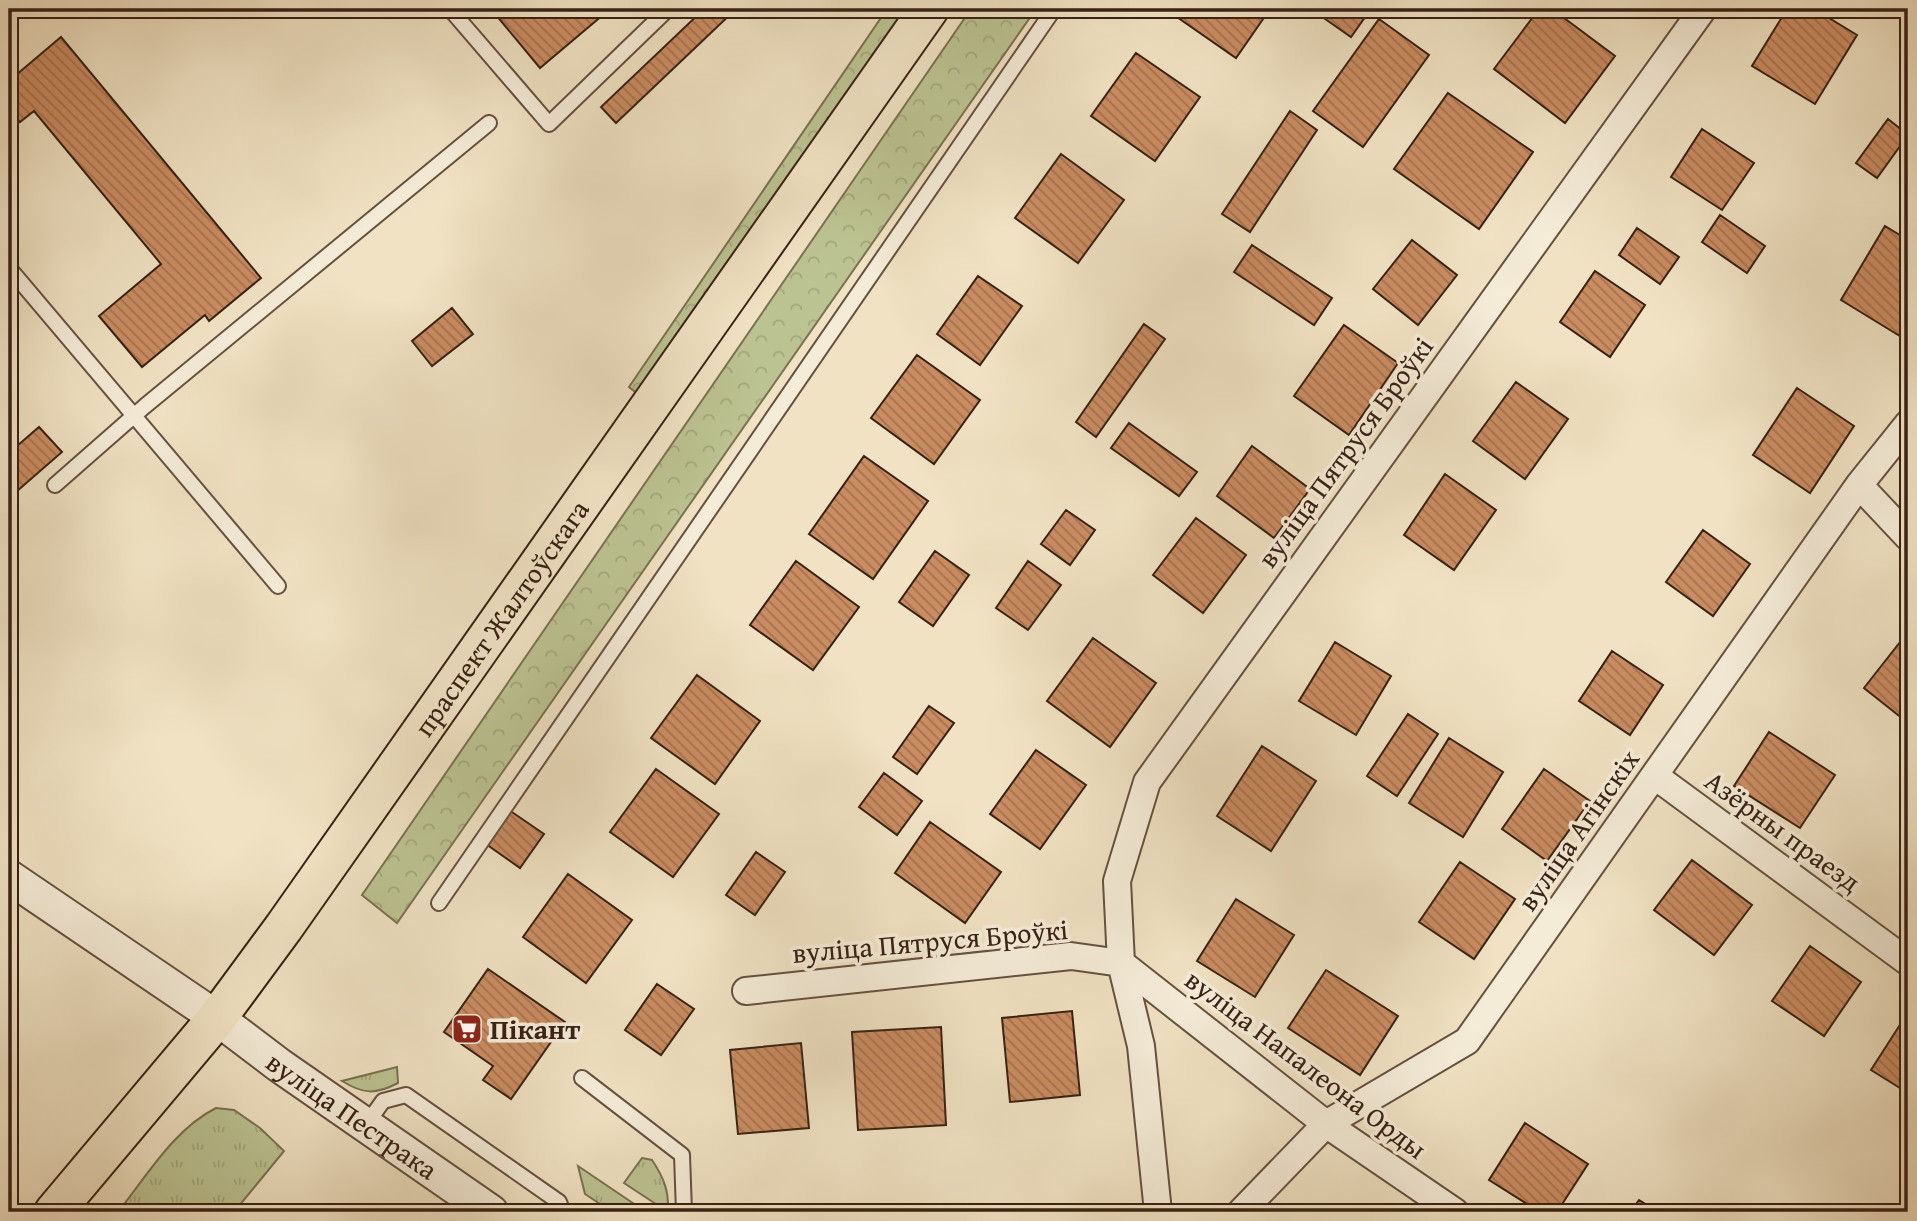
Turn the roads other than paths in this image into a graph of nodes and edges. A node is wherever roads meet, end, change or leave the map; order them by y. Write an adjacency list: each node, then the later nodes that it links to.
1 (450, 9): 2 (lane)
2 (668, 9)
3 (929, 9): 20 (main road, праспект Жалтоўскага)
4 (1054, 9): 16 (lane)
5 (1703, 9): 18 (street, вуліца Пятруся Броўкі)
6 (489, 123): 8 (lane)
7 (9, 268): 8 (lane)
8 (134, 416): 10 (lane); 13 (lane)
9 (1908, 424): 11 (street, вуліца Агінскіх)
10 (55, 485)
11 (1859, 485): 12 (street); 14 (street, вуліца Агінскіх)
12 (1908, 537)
13 (278, 586)
14 (1655, 776): 17 (street, Азёрны праезд); 22 (street, вуліца Агінскіх)
15 (9, 877): 20 (street, вуліца Пестрака)
16 (439, 903)
17 (1908, 962)
18 (1121, 963): 19 (street, вуліца Пятруся Броўкі); 22 (street, вуліца Напалеона Орды); 28 (street, вуліца Пятруся Броўкі)
19 (746, 991)
20 (217, 1018): 23 (street, вуліца Пестрака); 24 (main road, праспект Жалтоўскага)
21 (582, 1078): 27 (lane)
22 (1326, 1124): 29 (street, вуліца Агінскіх); 30 (street, вуліца Напалеона Орды)
23 (366, 1125): 25 (street, вуліца Пестрака); 26 (lane)
24 (54, 1212)
25 (491, 1212)
26 (563, 1212)
27 (684, 1212)
28 (1158, 1212)
29 (1241, 1212)
30 (1455, 1212)

